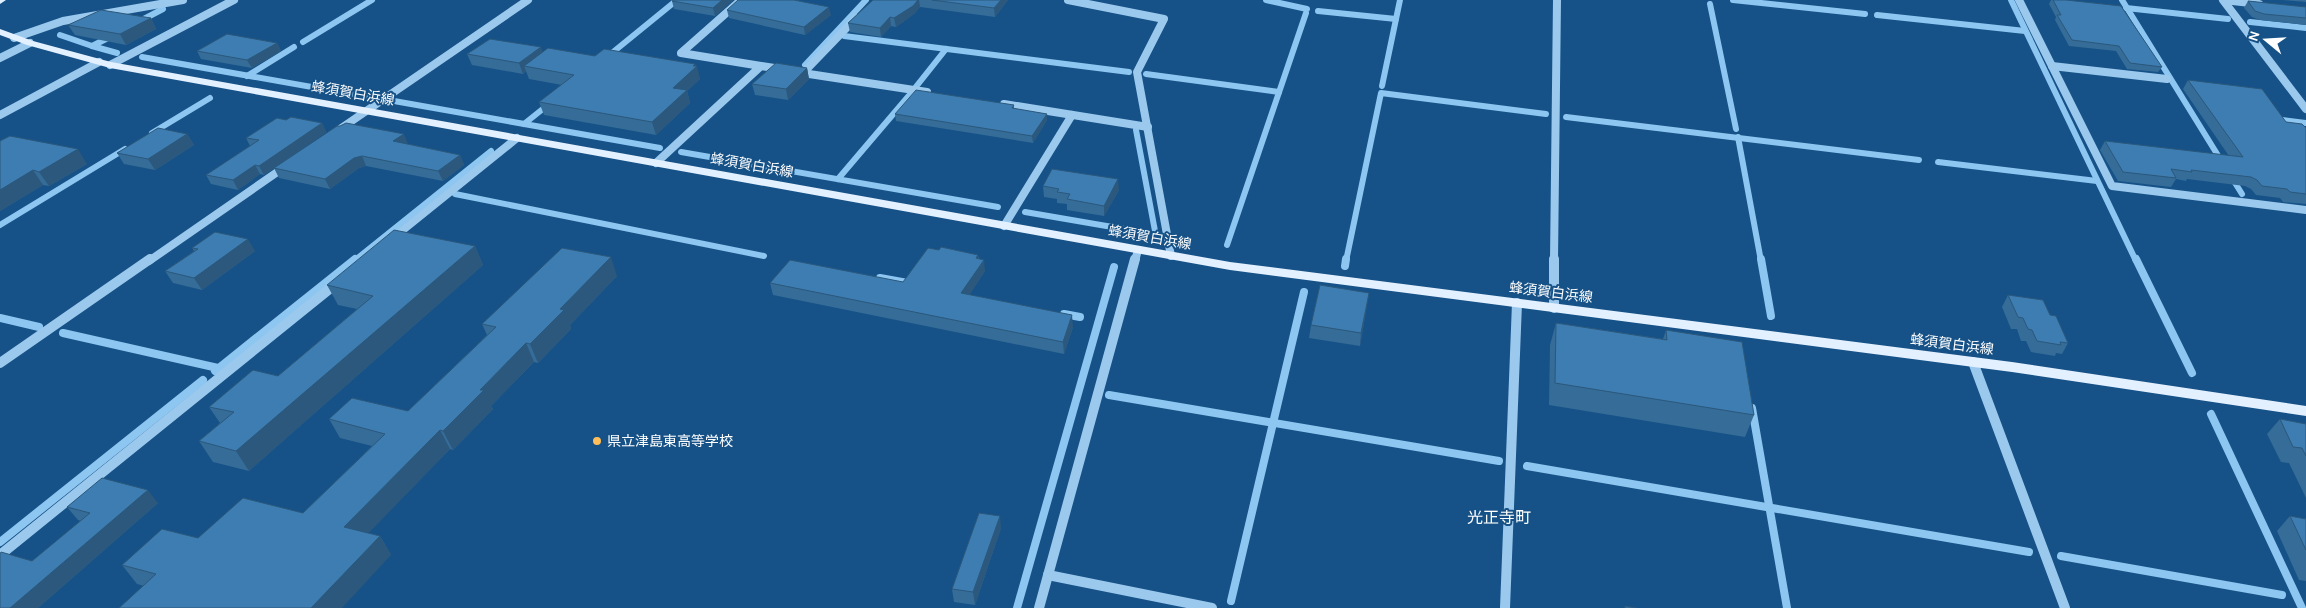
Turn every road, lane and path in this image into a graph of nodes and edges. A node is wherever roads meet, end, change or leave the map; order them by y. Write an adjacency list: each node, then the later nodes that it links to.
1 (183, 0): 9 (street)
2 (234, 0): 16 (street)
3 (528, 0): 24 (street)
4 (741, 0): 17 (street)
5 (1068, 0): 27 (street)
6 (1557, 0): 39 (street)
7 (2019, 0): 18 (street)
8 (2224, 0): 10 (street); 23 (street)
9 (175, 1): 13 (street)
10 (2270, 5)
11 (860, 13): 19 (street)
12 (0, 32): 13 (main road, 蜂須賀白浜線)
13 (14, 38): 14 (main road, 蜂須賀白浜線)
14 (30, 43): 15 (street); 16 (main road, 蜂須賀白浜線)
15 (0, 58)
16 (105, 63): 24 (main road, 蜂須賀白浜線); 25 (street)
17 (761, 66): 19 (street); 31 (street)
18 (2052, 66): 20 (street); 32 (street)
19 (803, 73): 21 (street)
20 (2167, 79)
21 (938, 94)
22 (995, 103): 26 (street)
23 (2306, 109)
24 (366, 111): 28 (street); 29 (main road, 蜂須賀白浜線)
25 (0, 115)
26 (1072, 115): 27 (street); 33 (street)
27 (1148, 127): 36 (street)
28 (334, 134)
29 (518, 138): 31 (main road, 蜂須賀白浜線); 34 (street)
30 (293, 162): 41 (street)
31 (656, 163): 33 (main road, 蜂須賀白浜線)
32 (2306, 210)
33 (1004, 226): 35 (main road, 蜂須賀白浜線)
34 (387, 242)
35 (1138, 250): 36 (main road, 蜂須賀白浜線); 44 (street)
36 (1171, 256): 38 (main road, 蜂須賀白浜線)
37 (349, 273): 43 (street)
38 (1517, 303): 39 (main road, 蜂須賀白浜線); 47 (street)
39 (1554, 308): 40 (main road, 蜂須賀白浜線)
40 (1973, 362): 42 (main road, 蜂須賀白浜線); 48 (street)
41 (0, 363)
42 (2306, 410)
43 (0, 555)
44 (1048, 575): 45 (street); 46 (street)
45 (1039, 608)
46 (1212, 608)
47 (1506, 608)
48 (2065, 608)

